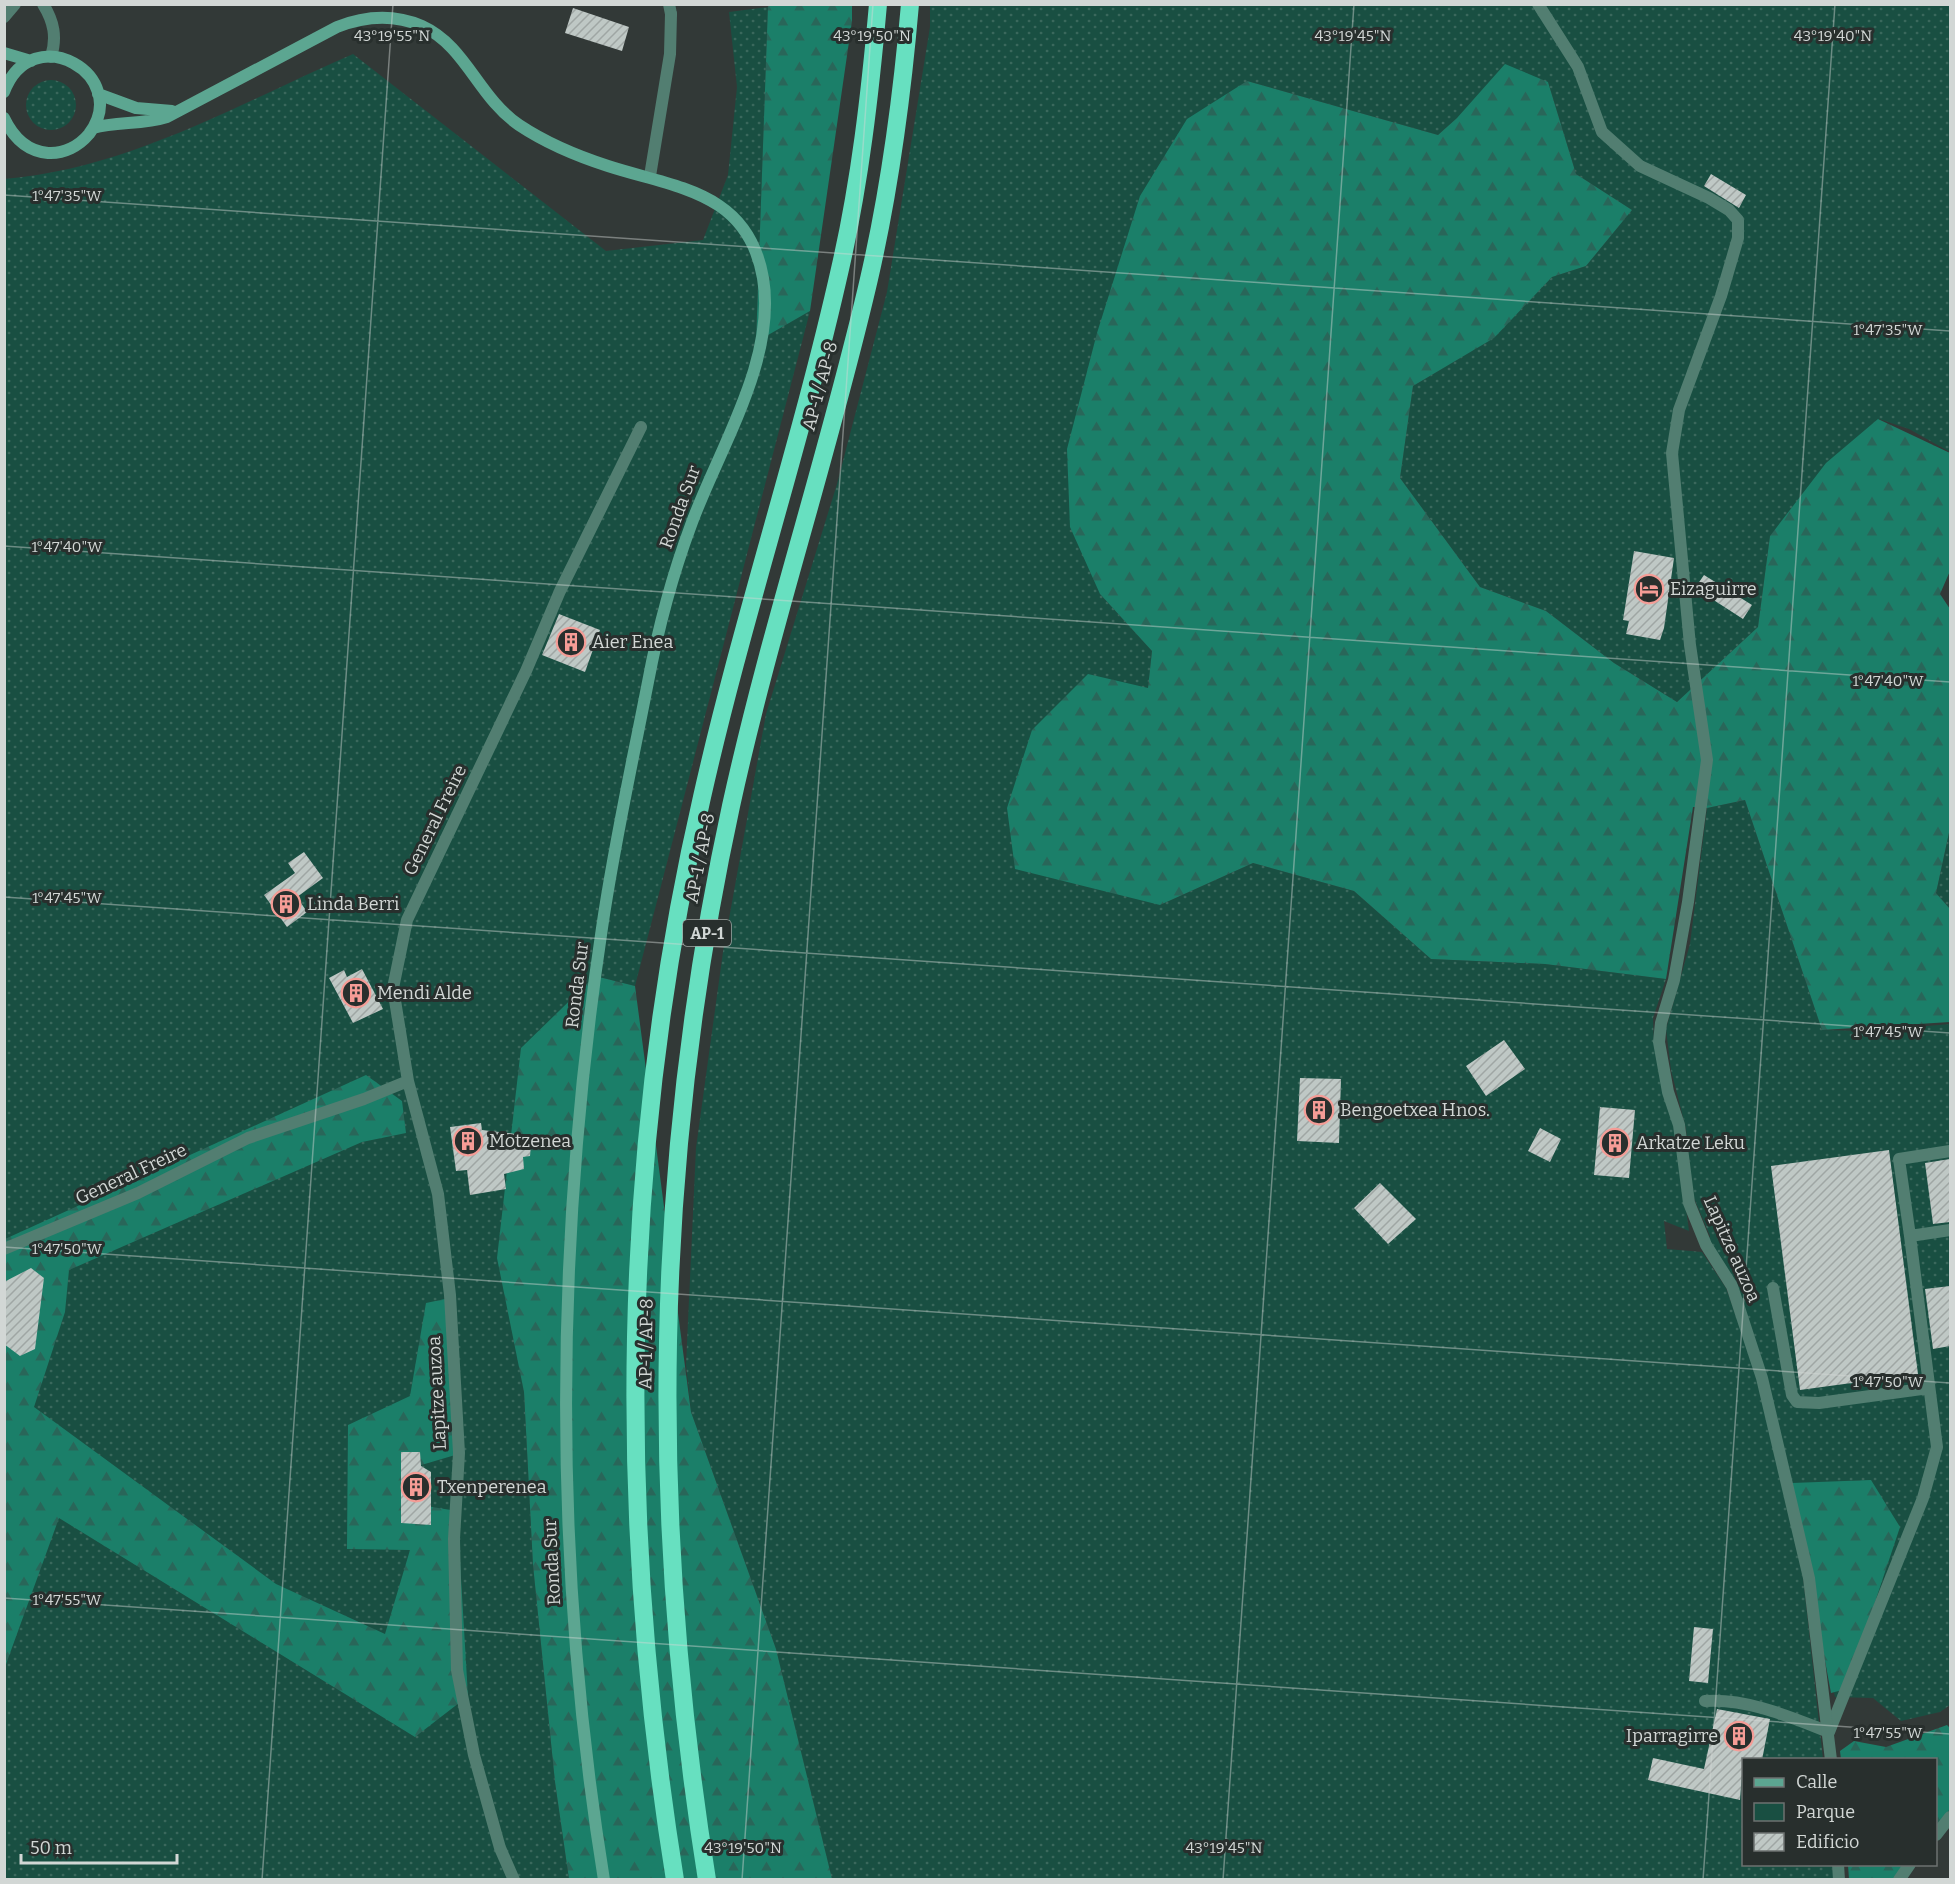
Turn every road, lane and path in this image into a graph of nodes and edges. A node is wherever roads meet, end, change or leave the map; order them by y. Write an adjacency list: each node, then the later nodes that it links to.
1 (15, 4): 7 (street)
2 (43, 4): 9 (street)
3 (878, 4): 34 (highway, AP-1 / AP-8 / AP-1)
4 (910, 4): 35 (highway, AP-1 / AP-8 / AP-1)
5 (1538, 4): 27 (street, Lapitze auzoa)
6 (670, 9): 17 (street)
7 (4, 16)
8 (4, 53): 10 (main road)
9 (51, 57): 10 (main road); 13 (main road)
10 (31, 61): 12 (main road)
11 (4, 87): 12 (main road)
12 (5, 92)
13 (98, 94): 14 (main road); 16 (main road)
14 (179, 111): 16 (main road, Ronda Sur); 17 (main road, Ronda Sur)
15 (4, 118): 16 (main road)
16 (93, 128)
17 (650, 176): 33 (main road, Ronda Sur)
18 (641, 428): 19 (street, General Freire)
19 (408, 1081): 23 (street, General Freire); 32 (street, Lapitze auzoa)
20 (1950, 1151): 22 (street)
21 (1950, 1230): 22 (street)
22 (1910, 1236): 25 (street)
23 (9, 1248)
24 (1773, 1288): 25 (street)
25 (1929, 1388): 27 (street)
26 (1705, 1701): 27 (street)
27 (1829, 1732): 28 (street, Lapitze auzoa)
28 (1831, 1758)
29 (1950, 1817): 30 (street)
30 (1937, 1832)
31 (1909, 1866): 36 (street)
32 (514, 1880)
33 (604, 1880)
34 (675, 1880)
35 (707, 1880)
36 (1899, 1880)

